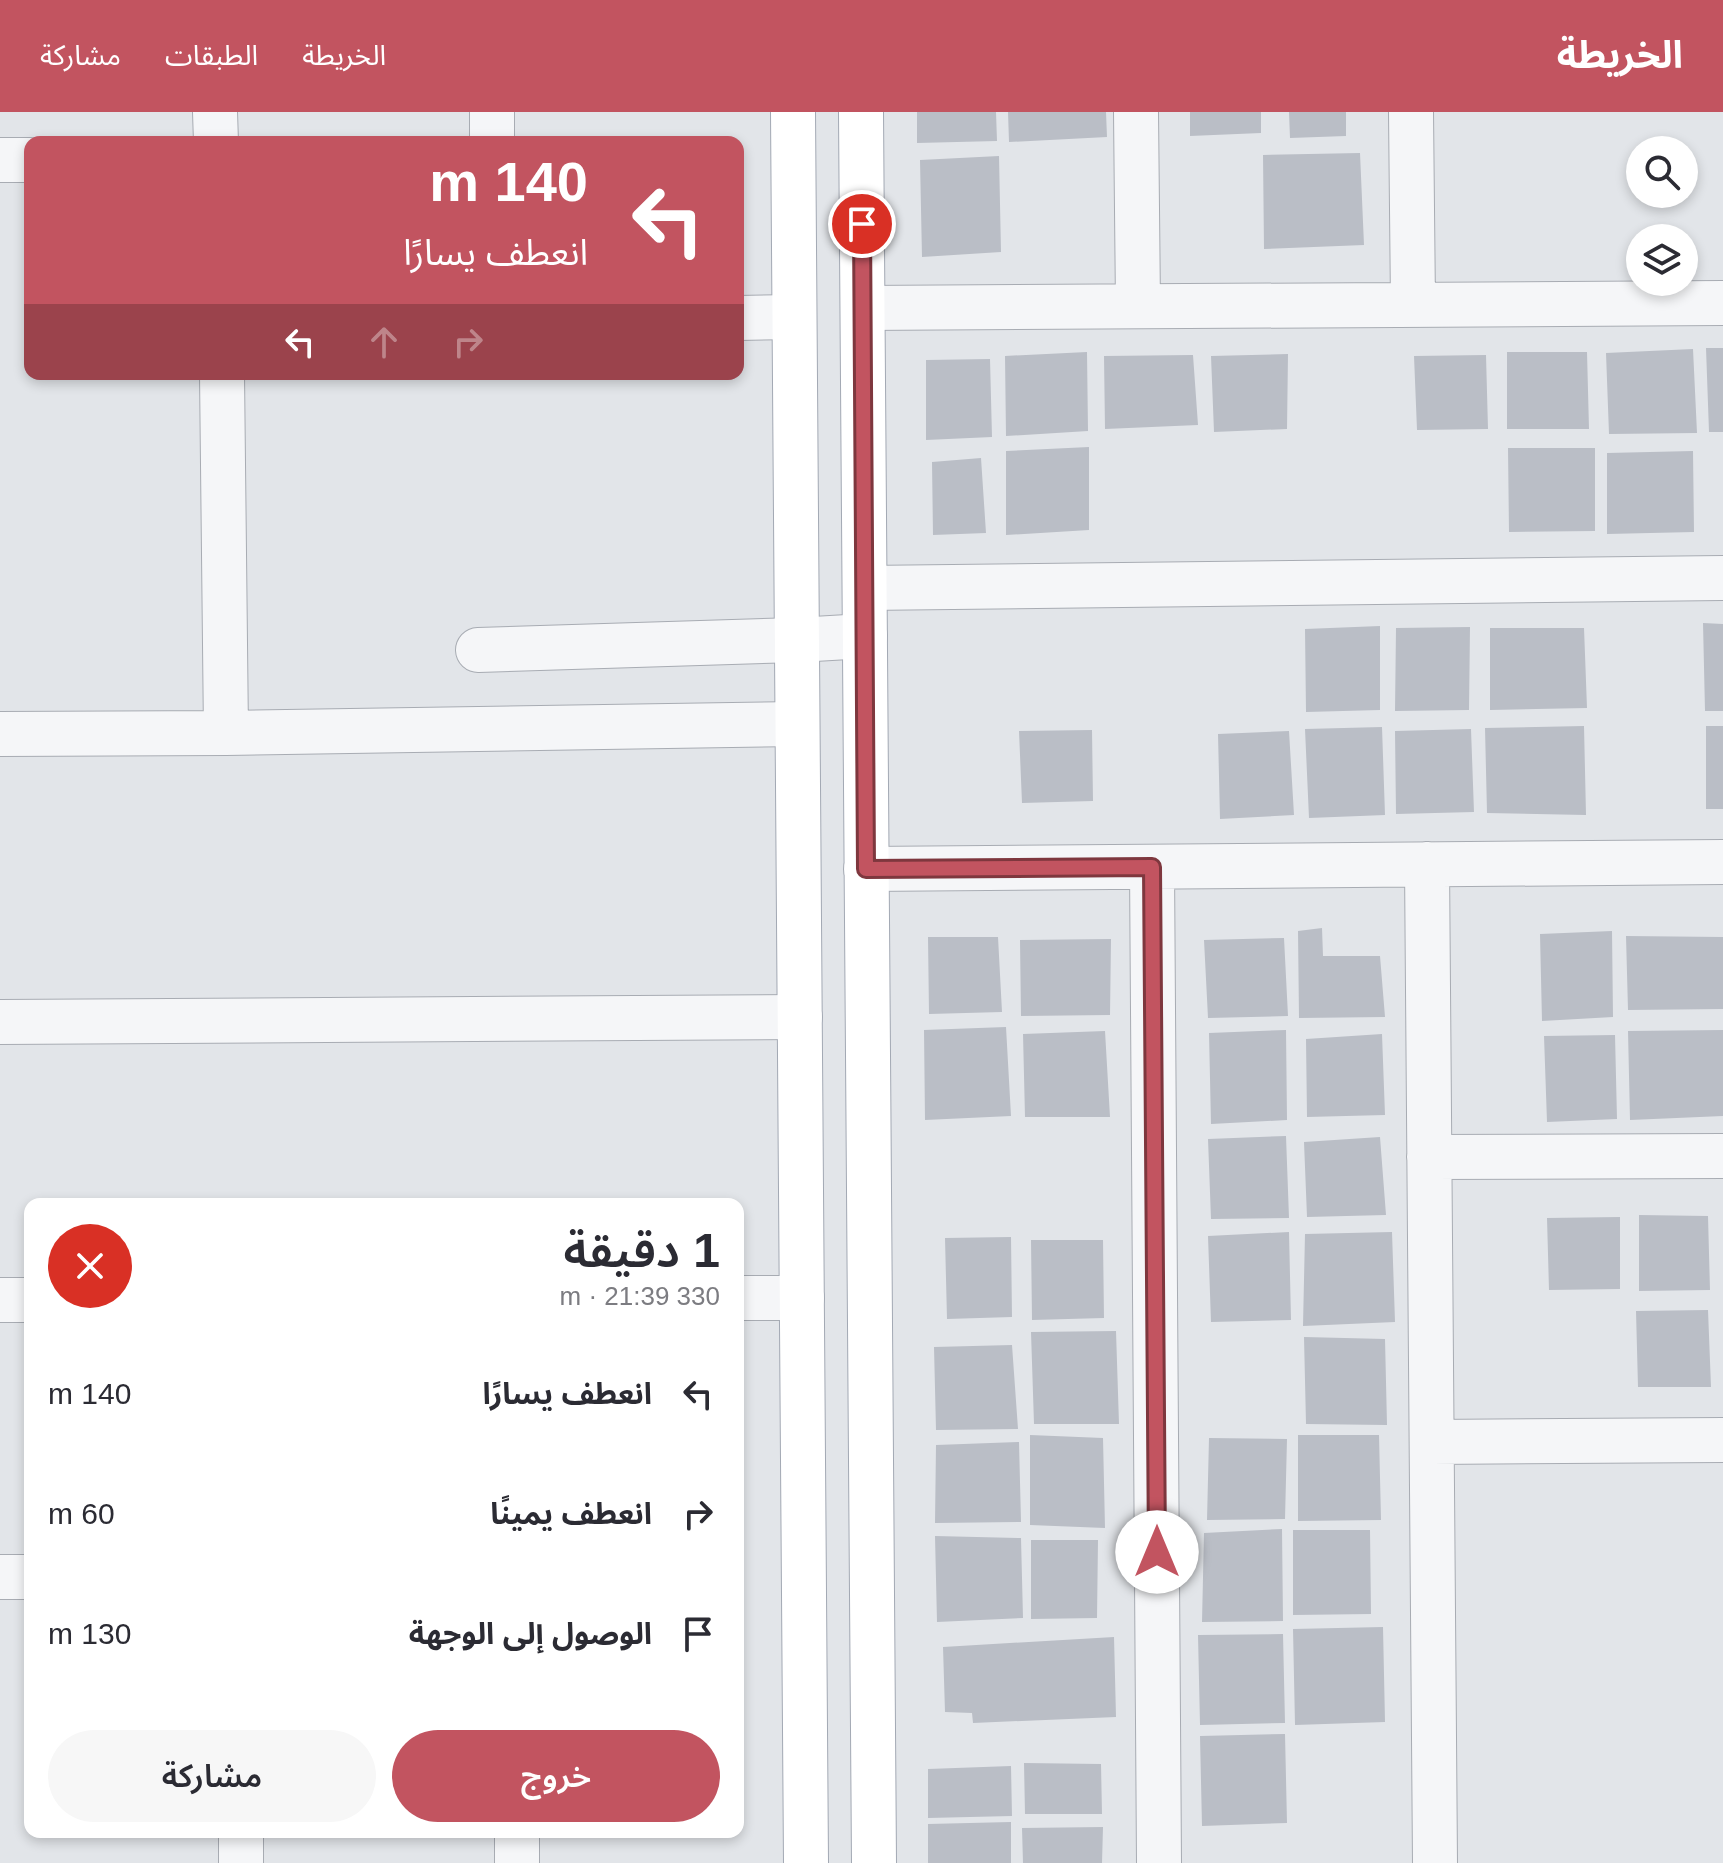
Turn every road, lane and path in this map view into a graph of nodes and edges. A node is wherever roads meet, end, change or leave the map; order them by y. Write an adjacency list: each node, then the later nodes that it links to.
1 (215, 112): 7 (street)
2 (492, 112): 8 (street)
3 (793, 112): 15 (main road)
4 (861, 112): 14 (main road)
5 (1136, 112): 13 (street)
6 (1411, 112): 12 (street)
7 (216, 136)
8 (492, 136)
9 (0, 160): 10 (street)
10 (24, 160)
11 (1723, 303): 12 (street)
12 (1413, 305): 13 (street)
13 (1138, 306): 14 (street)
14 (863, 308): 19 (main road)
15 (794, 317): 16 (street); 21 (main road)
16 (744, 318)
17 (222, 380): 24 (street)
18 (1723, 578): 19 (street)
19 (865, 588): 20 (main road)
20 (865, 636): 21 (street); 29 (main road)
21 (797, 640): 22 (street); 23 (main road)
22 (478, 650)
23 (797, 724): 24 (street); 30 (main road)
24 (226, 733): 25 (street)
25 (0, 734)
26 (1723, 862): 27 (street)
27 (1427, 864): 28 (street); 33 (street)
28 (1152, 867): 29 (street); 48 (street)
29 (866, 869): 47 (main road)
30 (800, 1017): 31 (street); 35 (main road)
31 (0, 1022)
32 (1723, 1156): 33 (street)
33 (1429, 1157): 39 (street)
34 (744, 1298): 35 (street)
35 (802, 1298): 46 (main road)
36 (0, 1300): 37 (street)
37 (24, 1300)
38 (1723, 1440): 39 (street)
39 (1432, 1442): 49 (street)
40 (0, 1577): 41 (street)
41 (24, 1577)
42 (241, 1838): 44 (street)
43 (517, 1838): 45 (street)
44 (241, 1863)
45 (517, 1863)
46 (806, 1863)
47 (874, 1863)
48 (1159, 1863)
49 (1435, 1863)

